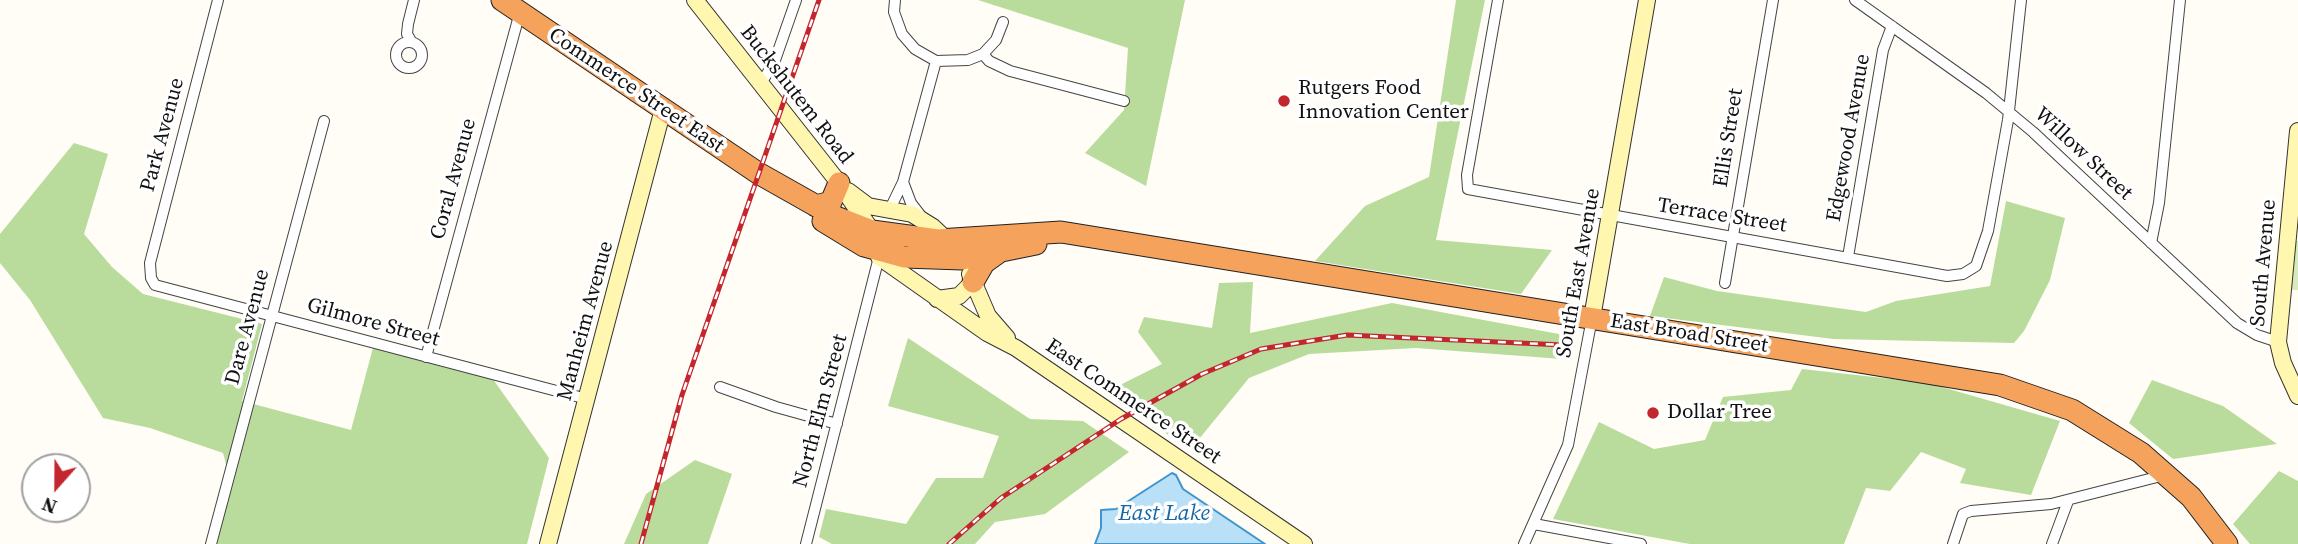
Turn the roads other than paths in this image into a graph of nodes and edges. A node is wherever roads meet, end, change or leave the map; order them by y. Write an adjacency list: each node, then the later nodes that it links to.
1 (218, 0): 40 (street, Park Avenue)
2 (414, 0): 16 (street)
3 (502, 0): 13 (highway, Commerce Street East)
4 (695, 0): 19 (street, Buckshutem Road)
5 (796, 0): 19 (street)
6 (895, 0): 18 (street)
7 (1499, 0): 30 (street, Terrace Street)
8 (1647, 0): 30 (street, South East Avenue)
9 (1773, 0): 32 (street, Ellis Street)
10 (1855, 0): 15 (street, Willow Street)
11 (2021, 0): 22 (street)
12 (2180, 0): 34 (street)
13 (520, 12): 21 (highway, Commerce Street East); 49 (street, Coral Avenue)
14 (1003, 22): 17 (street)
15 (1892, 26): 22 (street, Willow Street); 37 (street, Edgewood Avenue)
16 (411, 41)
17 (983, 54): 18 (street); 20 (street)
18 (936, 61): 26 (street)
19 (761, 83): 27 (street, Buckshutem Road)
20 (1124, 101)
21 (663, 109): 25 (highway, Commerce Street East); 52 (street, Manheim Avenue)
22 (2008, 112): 34 (street, Willow Street); 37 (street, Terrace Street)
23 (324, 121): 45 (street, Dare Avenue)
24 (2298, 131): 33 (street, South Avenue)
25 (771, 181): 28 (highway, Commerce Street East); 35 (highway, Commerce Street East)
26 (903, 182): 29 (street); 31 (street)
27 (839, 183): 28 (highway); 29 (street); 35 (street)
28 (816, 206): 35 (highway, Commerce Street East)
29 (888, 211): 31 (street); 35 (street)
30 (1609, 217): 32 (street, Terrace Street); 46 (street, South East Avenue)
31 (940, 233): 35 (highway, East Broad Street); 36 (highway, East Broad Street); 38 (street)
32 (1732, 237): 37 (street, Terrace Street); 42 (street, Ellis Street)
33 (2292, 242): 47 (street, South Avenue)
34 (2151, 243): 47 (street, Willow Street)
35 (876, 246): 38 (highway, East Broad Street); 39 (street, Commerce Street East); 43 (street, North Elm Street)
36 (1006, 246): 38 (highway, East Broad Street); 41 (highway); 46 (highway, East Broad Street)
37 (1848, 257)
38 (962, 259): 41 (street)
39 (897, 270): 43 (street); 44 (street, Commerce Street East)
40 (152, 280): 45 (street, Gilmore Street)
41 (972, 282): 44 (street); 48 (street)
42 (1725, 283)
43 (874, 287): 53 (street, North Elm Street)
44 (937, 299): 48 (street, East Commerce Street)
45 (271, 316): 49 (street, Gilmore Street); 57 (street, Dare Avenue)
46 (1592, 318): 54 (highway, East Broad Street); 56 (street, South East Avenue)
47 (2278, 342): 51 (street, South Avenue)
48 (1016, 348): 60 (street, East Commerce Street)
49 (426, 357): 52 (street, Gilmore Street)
50 (720, 387): 53 (street)
51 (2298, 396)
52 (587, 399): 58 (street, Manheim Avenue)
53 (837, 424): 59 (street, North Elm Street)
54 (2167, 474): 55 (street); 65 (highway, East Broad Street)
55 (2068, 501): 63 (street); 64 (street)
56 (1534, 524): 61 (street, South East Avenue); 62 (street)
57 (211, 544)
58 (548, 544)
59 (806, 544)
60 (1304, 544)
61 (1524, 544)
62 (1641, 544)
63 (1953, 544)
64 (2052, 544)
65 (2227, 544)

